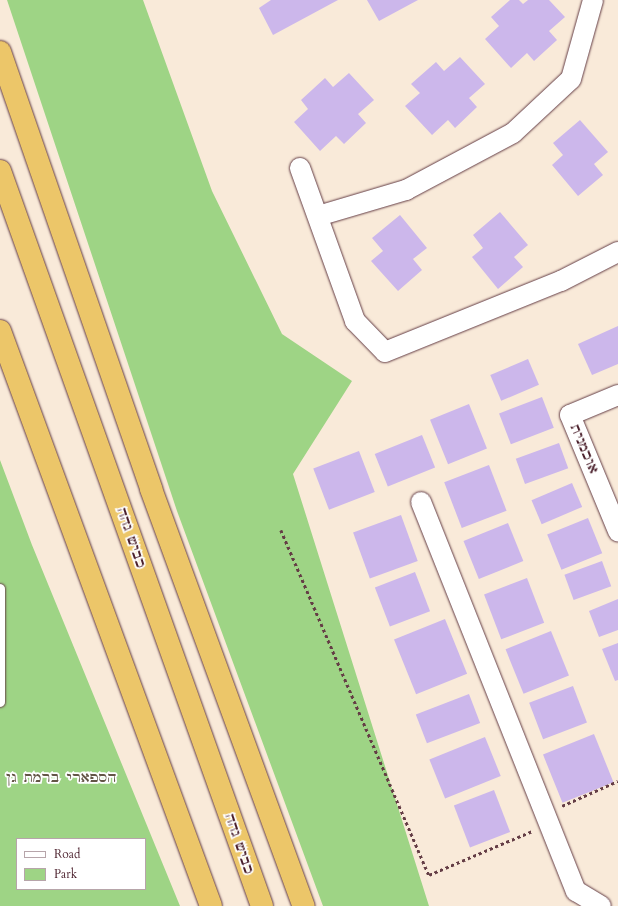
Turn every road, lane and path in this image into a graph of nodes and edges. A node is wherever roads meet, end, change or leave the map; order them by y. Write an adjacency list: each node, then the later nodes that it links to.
1 (593, 0): 5 (street)
2 (0, 52): 18 (highway)
3 (300, 168): 5 (street)
4 (0, 171): 17 (highway, כביש גהה)
5 (318, 216): 6 (street)
6 (618, 252)
7 (0, 331): 16 (highway)
8 (618, 395): 11 (street, אוכמנית)
9 (421, 502): 15 (street)
10 (281, 530): 15 (path)
11 (618, 530)
12 (0, 589): 13 (lane)
13 (0, 702)
14 (618, 781): 15 (path)
15 (547, 819): 19 (street)
16 (212, 906)
17 (262, 906)
18 (304, 906)
19 (601, 906)

